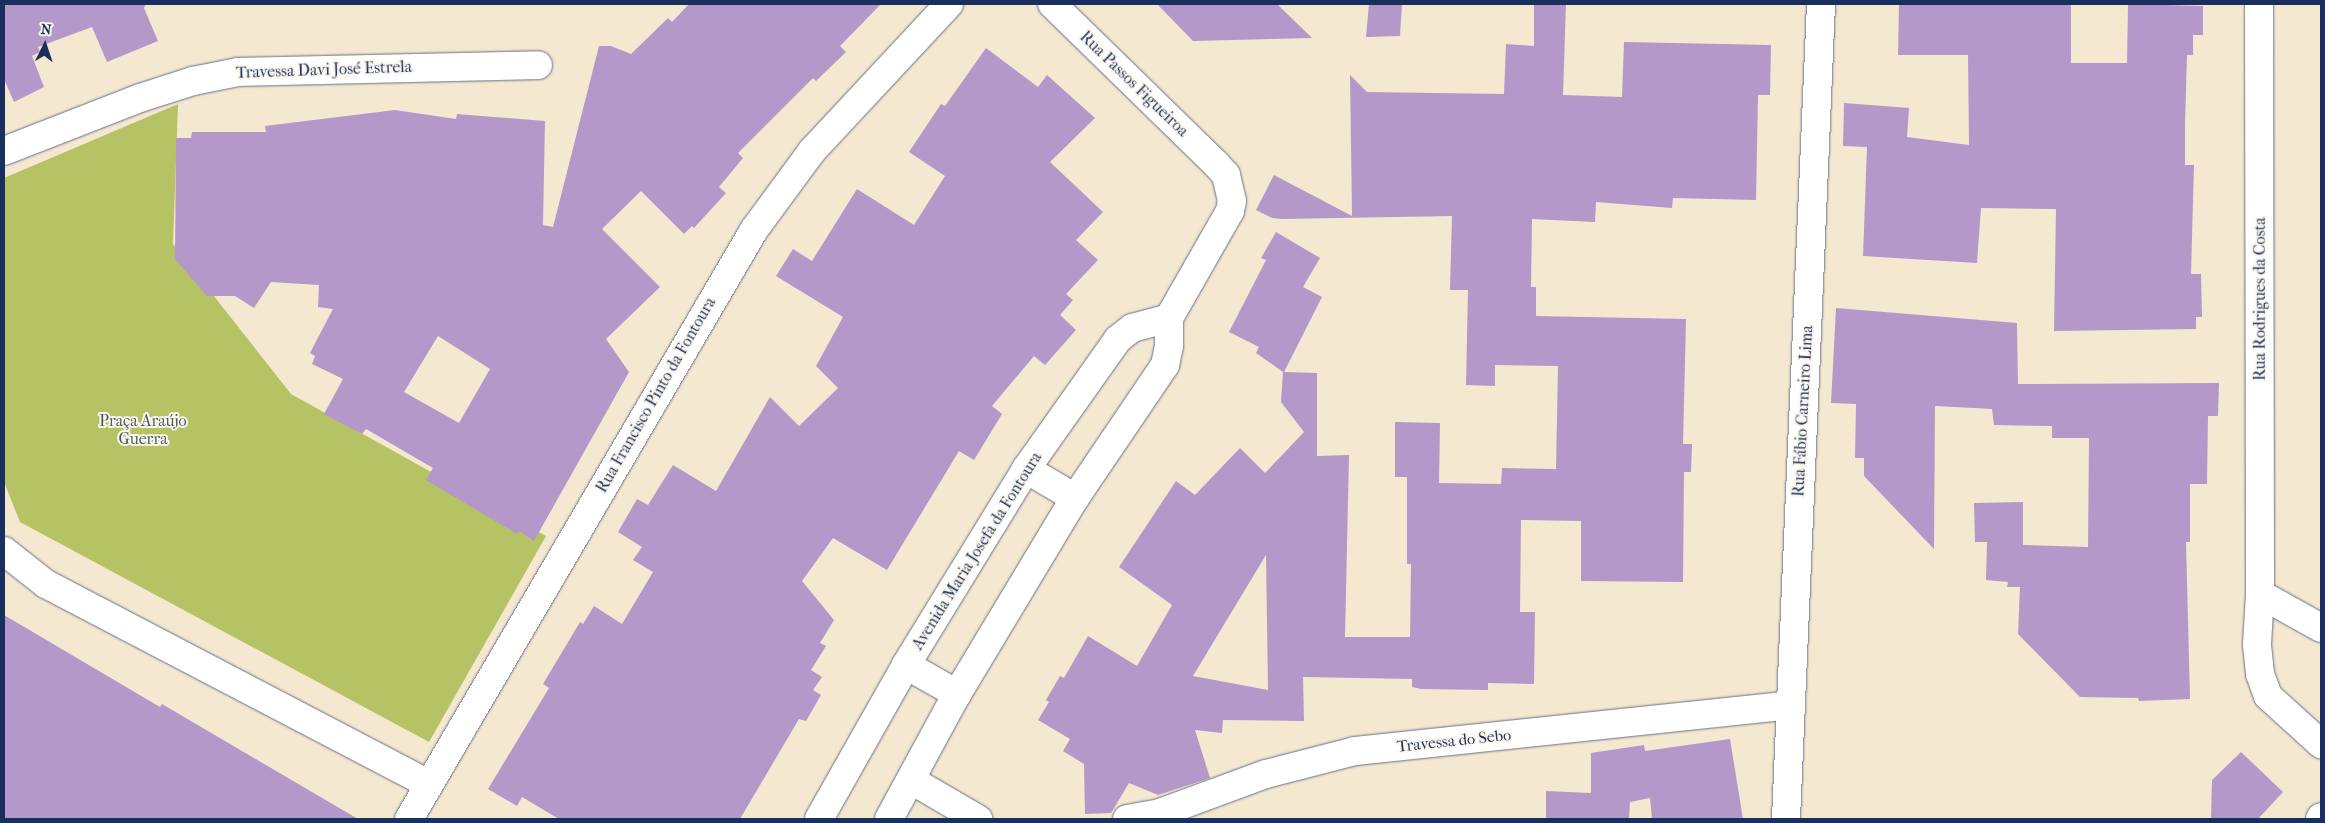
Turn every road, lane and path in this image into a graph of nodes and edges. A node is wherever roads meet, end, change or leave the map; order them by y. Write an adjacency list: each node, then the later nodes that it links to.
1 (949, 4): 18 (street, Rua Francisco Pinto da Fontoura)
2 (1052, 4): 7 (street, Rua Passos Figueiroa)
3 (1820, 4): 15 (street, Rua Fábio Carneiro Lima)
4 (2259, 4): 11 (street, Rua Rodrigues da Costa)
5 (538, 65): 6 (street, Travessa Davi José Estrela)
6 (4, 151)
7 (1169, 318): 8 (street, Avenida Maria Josefa da Fontoura); 9 (street)
8 (1026, 469): 9 (street); 13 (street, Avenida Maria Josefa da Fontoura)
9 (1075, 498): 14 (street)
10 (4, 551): 18 (street)
11 (2260, 594): 12 (street); 16 (street, Rua Rodrigues da Costa)
12 (2321, 628)
13 (906, 665): 14 (street); 20 (street, Avenida Maria Josefa da Fontoura)
14 (957, 694): 17 (street)
15 (1790, 705): 23 (street, Travessa do Sebo); 24 (street, Rua Fábio Carneiro Lima)
16 (2321, 744)
17 (911, 780): 21 (street); 22 (street)
18 (428, 784): 19 (street, Rua Francisco Pinto da Fontoura)
19 (409, 819)
20 (820, 819)
21 (889, 819)
22 (978, 819)
23 (1126, 819)
24 (1786, 819)

